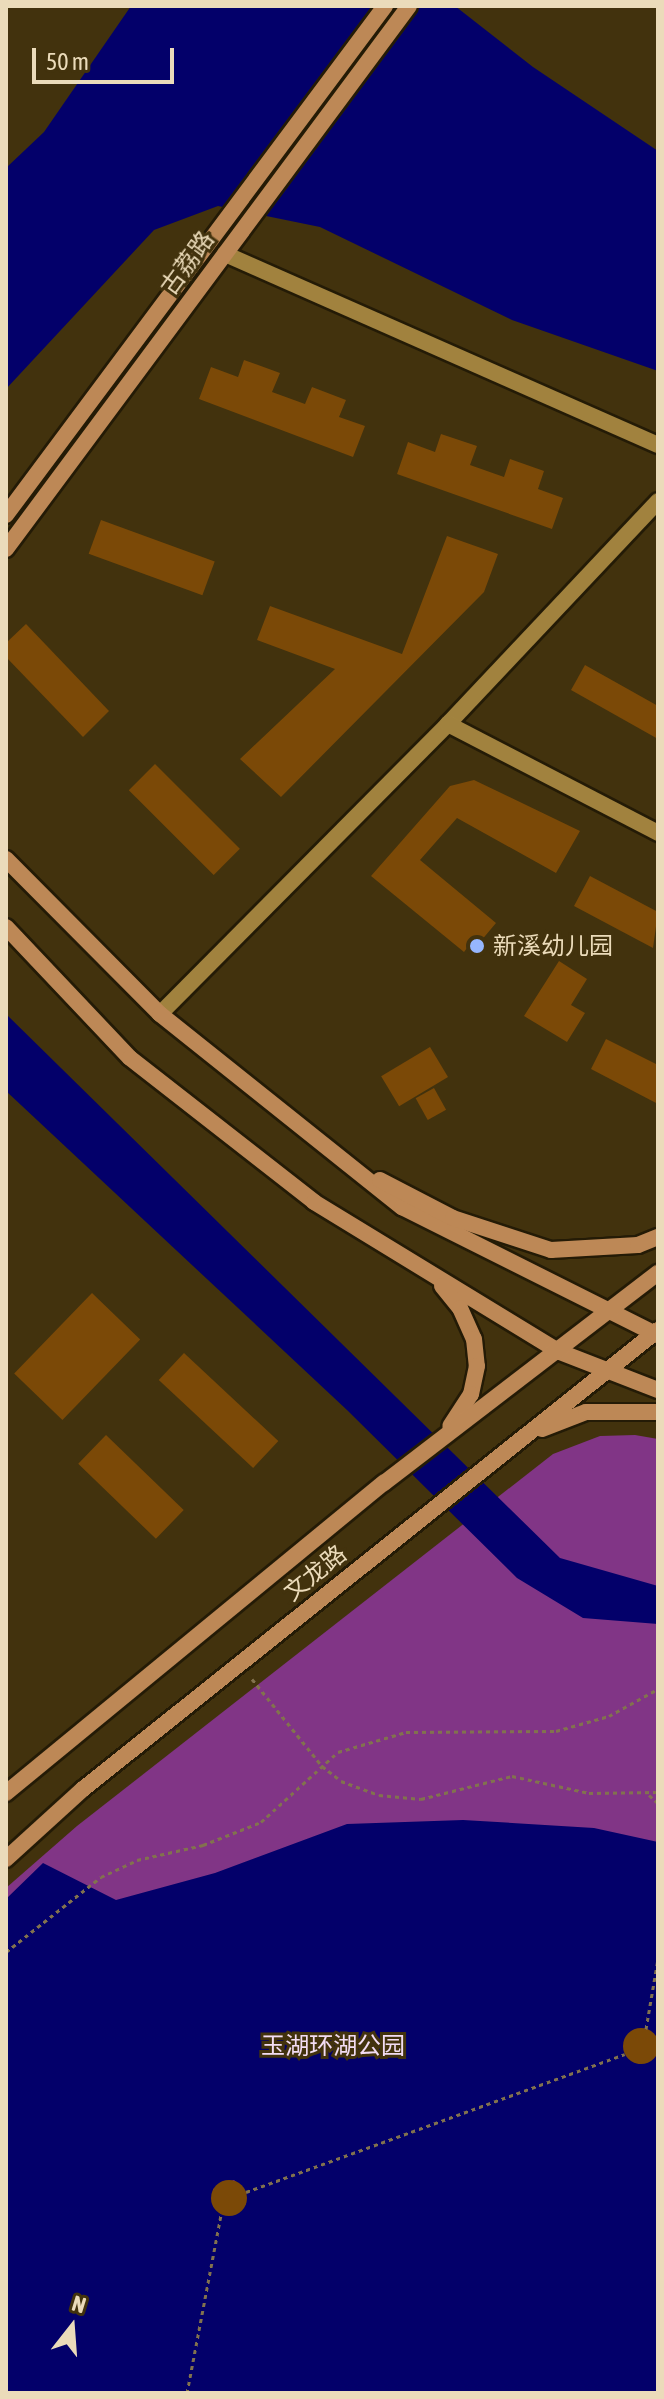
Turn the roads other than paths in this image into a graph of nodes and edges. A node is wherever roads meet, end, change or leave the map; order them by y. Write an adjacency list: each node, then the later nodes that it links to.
1 (385, 6): 3 (main road, 古荔路)
2 (409, 6): 3 (main road, 古荔路)
3 (228, 235): 4 (main road, 古荔路); 7 (main road, 古荔路)
4 (225, 254): 5 (street); 8 (main road, 古荔路)
5 (658, 445)
6 (658, 501): 9 (street)
7 (6, 515)
8 (6, 549)
9 (448, 724): 10 (street); 13 (street)
10 (658, 833)
11 (6, 859): 13 (main road)
12 (6, 927): 16 (main road)
13 (160, 1014): 14 (main road)
14 (348, 1163): 15 (main road); 18 (main road)
15 (658, 1237)
16 (430, 1273): 20 (main road); 25 (main road)
17 (658, 1273): 18 (main road, 文龙路)
18 (610, 1313): 19 (main road); 20 (main road, 文龙路)
19 (657, 1332): 21 (main road, 文龙路)
20 (560, 1352): 21 (main road); 25 (main road, 文龙路)
21 (609, 1369): 22 (main road); 24 (main road, 文龙路)
22 (658, 1390)
23 (658, 1412): 24 (main road)
24 (525, 1435): 27 (main road, 文龙路)
25 (443, 1437): 26 (main road, 文龙路)
26 (6, 1793)
27 (6, 1859)

